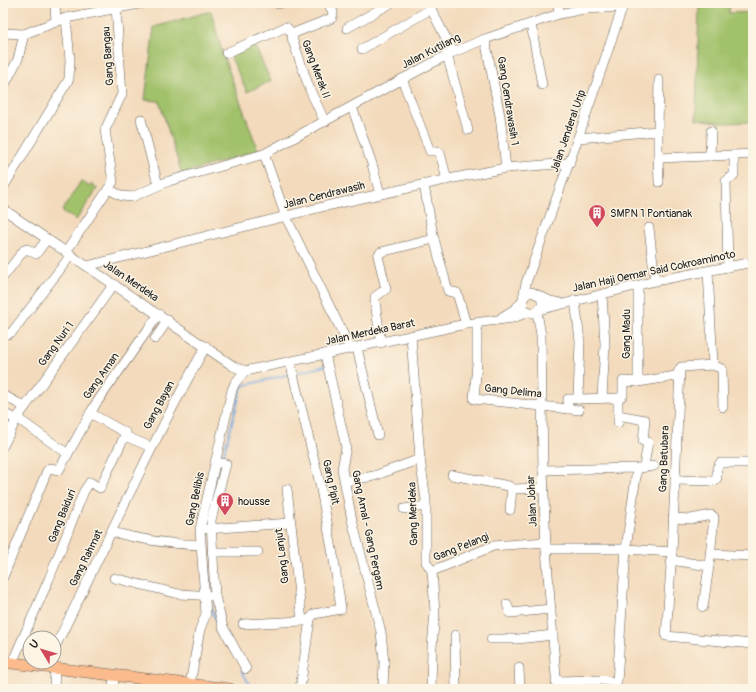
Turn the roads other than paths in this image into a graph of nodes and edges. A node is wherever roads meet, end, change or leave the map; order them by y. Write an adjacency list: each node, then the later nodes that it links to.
1 (54, 3): 13 (street)
2 (90, 3): 10 (street)
3 (140, 3): 9 (street)
4 (328, 3): 18 (street, Gang Merak II)
5 (391, 3): 15 (street)
6 (558, 3): 11 (street)
7 (623, 5): 11 (street, Jalan Kutilang); 33 (street, Jalan Jenderal Urip)
8 (429, 6): 20 (street); 22 (street)
9 (116, 7): 10 (street); 46 (street, Gang Bangau)
10 (92, 13): 12 (street)
11 (558, 14): 14 (street, Jalan Kutilang)
12 (66, 18): 13 (street); 45 (street)
13 (56, 22): 17 (street)
14 (531, 24): 19 (street, Jalan Kutilang); 25 (street)
15 (347, 28)
16 (3, 33): 17 (street)
17 (24, 34): 26 (street)
18 (293, 34): 21 (street); 29 (street, Gang Merak II)
19 (485, 39): 22 (street, Jalan Kutilang); 40 (street, Gang Cendrawasih 1)
20 (362, 49)
21 (226, 53)
22 (450, 53): 23 (street, Jalan Kutilang); 30 (street)
23 (402, 79): 27 (street, Jalan Kutilang); 41 (street)
24 (659, 80): 31 (street)
25 (542, 85)
26 (3, 88)
27 (352, 107): 29 (street, Jalan Kutilang); 47 (street)
28 (141, 119): 43 (street)
29 (325, 122): 34 (street, Jalan Kutilang)
30 (468, 130)
31 (658, 131): 33 (street); 38 (street)
32 (711, 131): 37 (street)
33 (578, 138): 39 (street, Jalan Jenderal Urip)
34 (264, 154): 43 (street, Jalan Kutilang); 49 (street)
35 (753, 154): 36 (street)
36 (734, 155): 37 (street); 57 (street)
37 (710, 156): 38 (street)
38 (658, 158): 42 (street)
39 (570, 163): 40 (street, Jalan Cendrawasih); 56 (street, Jalan Jenderal Urip)
40 (506, 168): 41 (street, Jalan Cendrawasih)
41 (447, 180): 44 (street, Jalan Cendrawasih)
42 (659, 182)
43 (158, 185): 46 (street, Jalan Kutilang)
44 (424, 185): 47 (street, Jalan Cendrawasih); 51 (street)
45 (3, 188)
46 (108, 189): 53 (street, Gang Bangau)
47 (380, 194): 49 (street, Jalan Cendrawasih)
48 (3, 209): 52 (street, Jalan Merdeka)
49 (286, 217): 55 (street, Jalan Cendrawasih); 79 (street)
50 (649, 228): 60 (street)
51 (434, 240): 73 (street); 77 (street)
52 (45, 241): 53 (street, Jalan Merdeka); 59 (street)
53 (69, 254): 55 (street, Jalan Merdeka); 74 (street, Gang Bangau)
54 (753, 262): 57 (street, Jalan Haji Oemar Said Cokroaminoto)
55 (87, 266): 61 (street, Jalan Merdeka)
56 (532, 267): 64 (street); 65 (street, Jalan Jenderal Urip)
57 (728, 267): 58 (street, Jalan Haji Oemar Said Cokroaminoto)
58 (708, 271): 60 (street, Jalan Haji Oemar Said Cokroaminoto); 82 (street)
59 (3, 277)
60 (655, 281): 62 (street, Jalan Haji Oemar Said Cokroaminoto)
61 (114, 284): 69 (street, Jalan Merdeka); 91 (street, Gang Nuri 1)
62 (638, 286): 63 (street, Jalan Haji Oemar Said Cokroaminoto); 85 (street, Gang Madu)
63 (602, 294): 66 (street, Jalan Haji Oemar Said Cokroaminoto); 87 (street)
64 (539, 295): 65 (street); 67 (street); 68 (street)
65 (522, 300): 68 (street); 70 (street)
66 (575, 300): 67 (street, Jalan Haji Oemar Said Cokroaminoto); 88 (street)
67 (561, 303): 68 (street, Jalan Haji Oemar Said Cokroaminoto)
68 (535, 311): 70 (street, Jalan Merdeka Barat); 90 (street, Jalan Johar)
69 (160, 314): 71 (street, Jalan Merdeka); 96 (street, Gang Aman)
70 (499, 319): 72 (street, Jalan Merdeka Barat)
71 (168, 320): 76 (street); 78 (street, Jalan Merdeka)
72 (477, 322): 73 (street, Jalan Merdeka Barat); 90 (street, Gang Delima)
73 (466, 324): 75 (street, Jalan Merdeka Barat)
74 (3, 331)
75 (411, 336): 77 (street, Jalan Merdeka Barat); 103 (street, Gang Merdeka)
76 (155, 339)
77 (381, 343): 79 (street, Jalan Merdeka Barat)
78 (206, 346): 84 (street, Jalan Merdeka); 101 (street, Gang Bayan)
79 (354, 348): 80 (street, Jalan Merdeka Barat); 98 (street)
80 (325, 358): 81 (street, Jalan Merdeka Barat); 111 (street, Gang Amal - Gang Pergam)
81 (291, 364): 84 (street, Jalan Merdeka Barat); 138 (street, Gang Pipit)
82 (713, 365): 83 (street); 92 (street)
83 (680, 369): 85 (street); 110 (street, Gang Batubara)
84 (245, 371): 120 (street, Gang Belibis)
85 (638, 382): 89 (street)
86 (3, 395): 91 (street)
87 (602, 398): 88 (street); 89 (street)
88 (578, 399): 93 (street)
89 (618, 399): 106 (street)
90 (542, 406): 93 (street, Gang Delima); 107 (street, Jalan Johar)
91 (25, 407): 97 (street, Gang Nuri 1)
92 (723, 407)
93 (567, 409): 94 (street, Gang Delima)
94 (578, 410)
95 (3, 413): 97 (street)
96 (90, 413): 99 (street); 102 (street, Gang Aman)
97 (16, 419): 100 (street, Gang Nuri 1); 102 (street)
98 (378, 435)
99 (125, 436): 101 (street); 145 (street, Gang Baiduri)
100 (3, 446)
101 (151, 447): 109 (street, Gang Bayan)
102 (68, 454): 132 (street, Gang Aman)
103 (420, 459): 111 (street); 115 (street, Gang Merdeka)
104 (753, 463): 110 (street)
105 (654, 466): 106 (street)
106 (641, 467): 107 (street); 124 (street)
107 (543, 470): 112 (street, Jalan Johar)
108 (452, 475): 114 (street)
109 (136, 477): 121 (street, Gang Rahmat)
110 (675, 480): 118 (street, Gang Batubara)
111 (345, 481): 160 (street, Gang Amal - Gang Pergam)
112 (544, 488): 114 (street); 123 (street, Jalan Johar)
113 (287, 489): 119 (street, Gang Lanjut)
114 (512, 489): 117 (street)
115 (426, 506): 116 (street); 131 (street, Gang Merdeka)
116 (404, 509)
117 (510, 510)
118 (674, 518): 127 (street); 128 (street, Gang Batubara)
119 (290, 523): 120 (street); 138 (street, Gang Lanjut)
120 (206, 529): 122 (street, Gang Belibis); 125 (street)
121 (112, 532): 122 (street); 140 (street, Gang Rahmat)
122 (200, 545): 134 (street, Gang Belibis)
123 (546, 546): 124 (street); 131 (street, Gang Pelangi); 137 (street, Jalan Johar)
124 (626, 549): 128 (street); 154 (street)
125 (212, 552): 126 (street); 134 (street)
126 (258, 552)
127 (711, 554): 129 (street); 130 (street)
128 (672, 556): 130 (street); 144 (street, Gang Batubara)
129 (753, 556)
130 (709, 566): 136 (street)
131 (432, 571): 161 (street, Gang Merdeka)
132 (3, 577)
133 (114, 578): 134 (street)
134 (210, 596): 149 (street); 152 (street, Gang Belibis)
135 (507, 604): 137 (street)
136 (703, 607)
137 (551, 609): 142 (street, Jalan Johar)
138 (306, 620): 139 (street); 159 (street, Gang Lanjut)
139 (243, 624)
140 (62, 633)
141 (455, 635): 162 (street)
142 (553, 635): 143 (street); 154 (street, Jalan Johar)
143 (491, 639)
144 (753, 644)
145 (7, 663): 146 (main road)
146 (22, 664)
147 (62, 668): 151 (main road)
148 (519, 668): 163 (street)
149 (246, 669)
150 (50, 670): 156 (street)
151 (114, 676): 153 (main road); 157 (street)
152 (190, 684): 153 (main road); 155 (main road)
153 (152, 685)
154 (556, 685)
155 (210, 688): 158 (main road)
156 (54, 689)
157 (113, 689)
158 (230, 689)
159 (300, 689)
160 (383, 689)
161 (432, 689)
162 (456, 689)
163 (520, 689)

